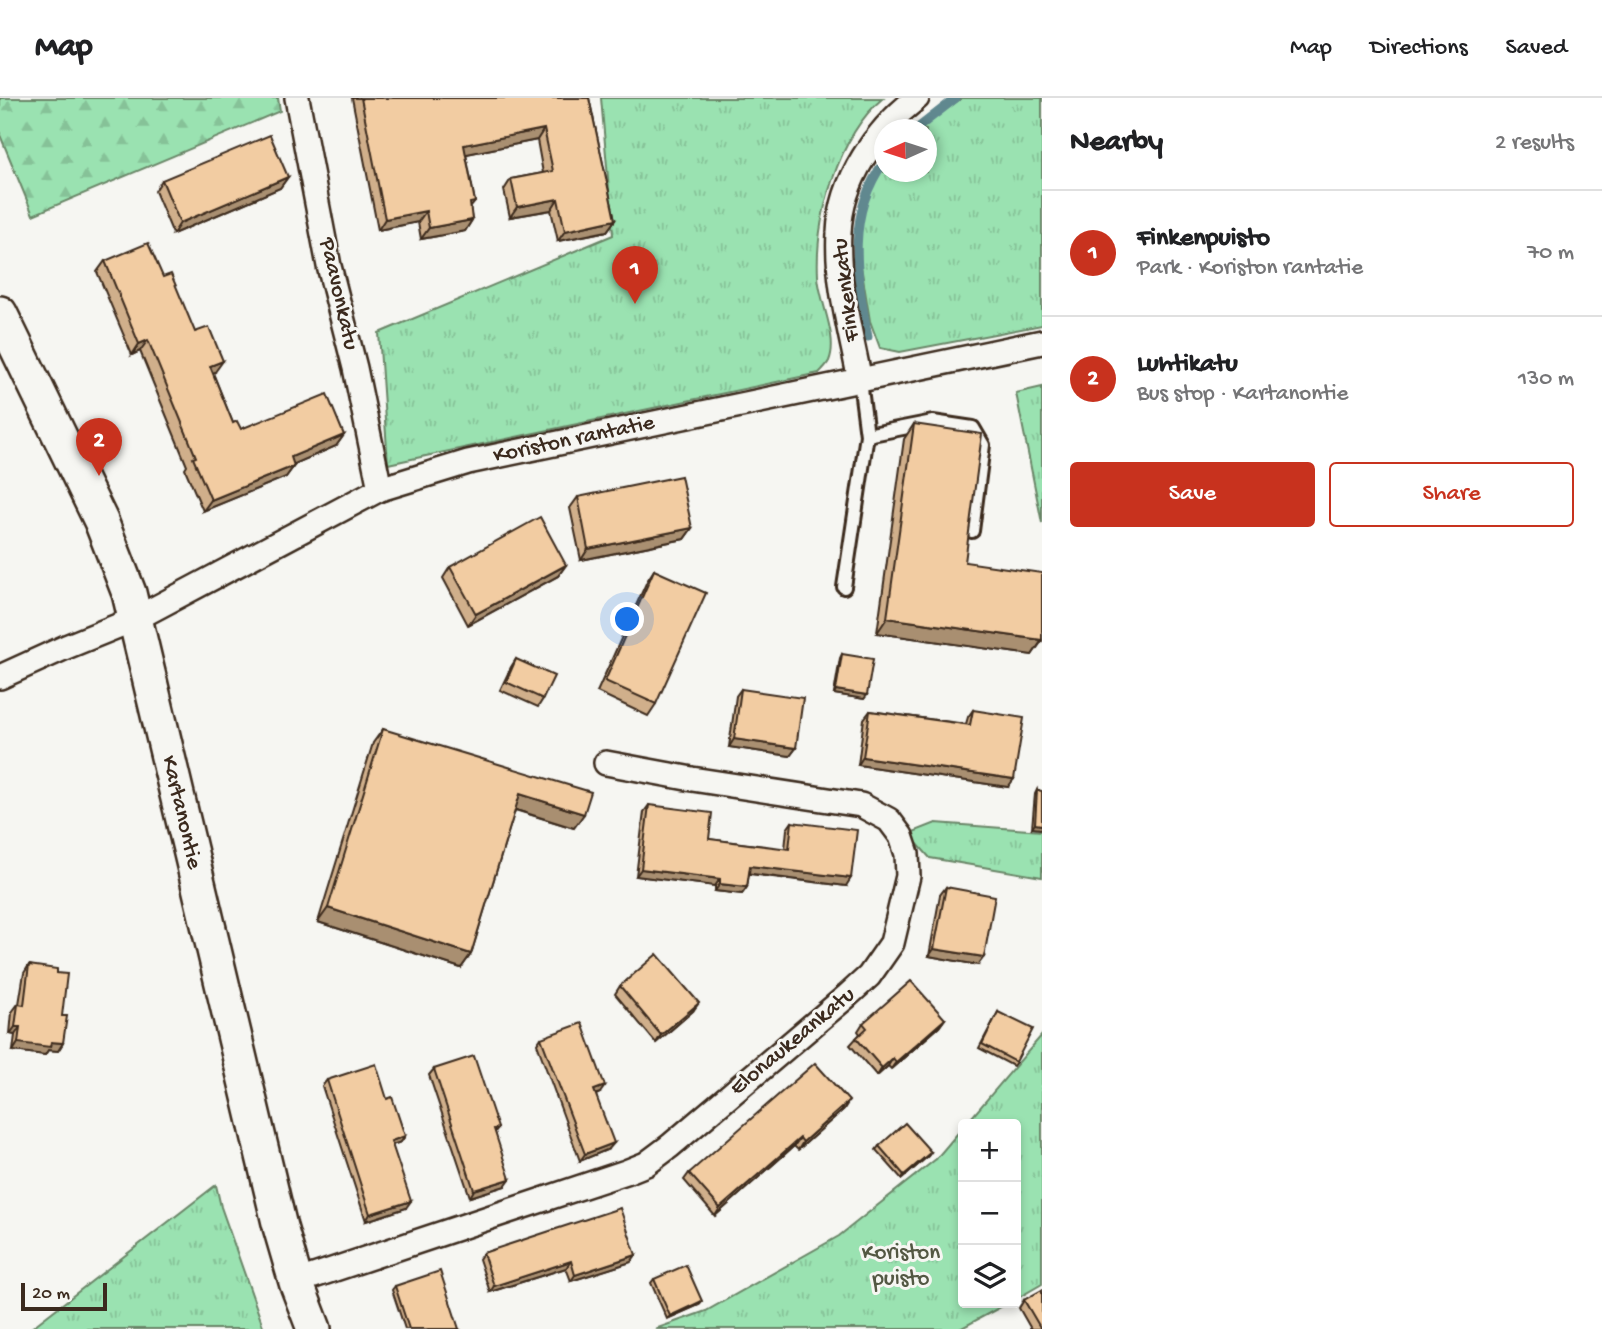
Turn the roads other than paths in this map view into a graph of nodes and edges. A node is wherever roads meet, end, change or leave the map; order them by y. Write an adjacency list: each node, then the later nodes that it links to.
1 (298, 98): 7 (street, Paavonkatu)
2 (917, 98): 5 (street, Finkenkatu)
3 (0, 313): 10 (street, Kartanontie)
4 (1042, 342): 5 (street, Koriston rantatie)
5 (860, 381): 6 (lane); 7 (street, Koriston rantatie)
6 (867, 435): 8 (lane); 9 (lane)
7 (380, 489): 10 (street, Koriston rantatie)
8 (972, 531)
9 (844, 587)
10 (135, 619): 11 (street, Koriston rantatie); 13 (street, Kartanontie)
11 (0, 677)
12 (606, 762): 13 (street, Elonaukeankatu)
13 (296, 1282): 14 (street, Kartanontie)
14 (314, 1329)

